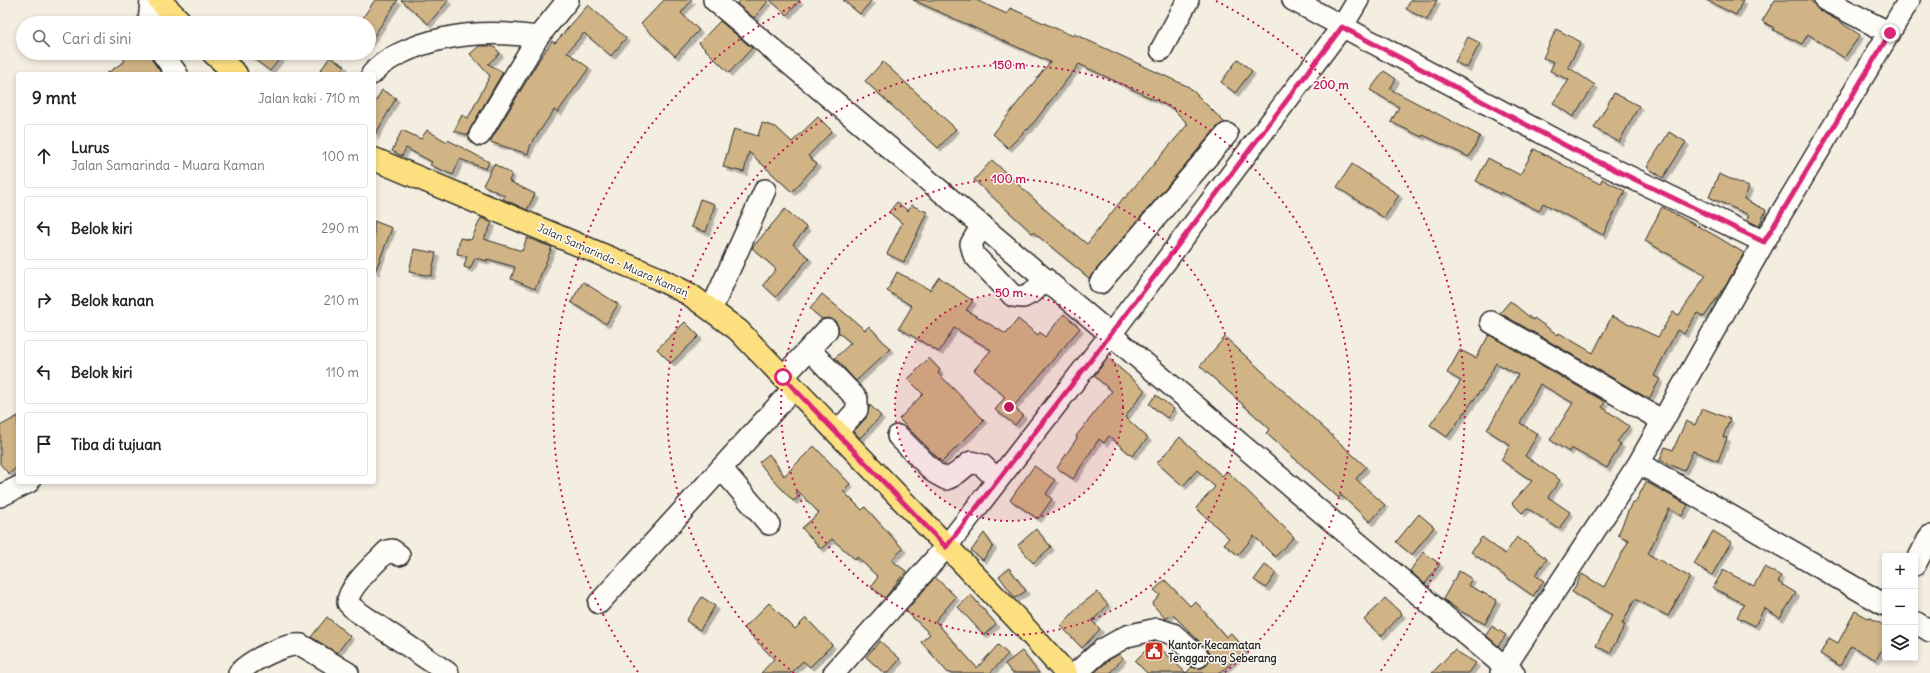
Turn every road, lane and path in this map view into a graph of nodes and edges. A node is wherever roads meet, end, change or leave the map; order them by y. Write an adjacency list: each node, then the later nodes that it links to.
1 (151, 0): 10 (street)
2 (159, 0): 11 (main road)
3 (568, 0): 14 (street)
4 (714, 0): 26 (street)
5 (1188, 0): 15 (street)
6 (1293, 0): 12 (street)
7 (1358, 0): 12 (street)
8 (1825, 0): 13 (street)
9 (1910, 0): 13 (street)
10 (150, 16)
11 (175, 16)
12 (1342, 27): 27 (street); 28 (street)
13 (1890, 33): 28 (street)
14 (538, 37): 20 (street); 22 (street)
15 (1161, 50)
16 (167, 60): 18 (street)
17 (221, 60): 19 (main road)
18 (176, 72)
19 (234, 72)
20 (374, 72)
21 (1226, 134): 25 (street)
22 (480, 135)
23 (376, 160): 31 (main road, Jalan Samarinda - Muara Kaman)
24 (765, 190): 31 (street)
25 (1155, 219): 27 (street); 30 (street)
26 (982, 225): 29 (street); 29 (street)
27 (1181, 240): 34 (street)
28 (1764, 242): 37 (street)
29 (1046, 279): 34 (street)
30 (1100, 283)
31 (711, 310): 36 (main road, Jalan Samarinda - Muara Kaman)
32 (1491, 322): 37 (street)
33 (827, 330): 35 (street)
34 (1111, 334): 42 (street); 55 (street)
35 (809, 349): 36 (street); 38 (street)
36 (788, 382): 38 (main road, Jalan Samarinda - Muara Kaman); 41 (street)
37 (1663, 421): 40 (street)
38 (837, 432): 47 (main road, Jalan Samarinda - Muara Kaman)
39 (898, 436): 42 (street)
40 (1639, 463): 50 (street); 55 (street)
41 (721, 468): 45 (street); 51 (street)
42 (998, 480): 47 (street)
43 (25, 484): 44 (street)
44 (0, 496)
45 (769, 524)
46 (1930, 536): 49 (street)
47 (946, 547): 59 (street); 60 (main road, Jalan Samarinda - Muara Kaman)
48 (399, 555): 58 (street)
49 (1918, 559)
50 (1882, 603)
51 (600, 604)
52 (1918, 624): 53 (street)
53 (1930, 631)
54 (1198, 657): 61 (street)
55 (1507, 671)
56 (240, 673): 57 (street)
57 (348, 673)
58 (448, 673)
59 (834, 673)
60 (1066, 673)
61 (1076, 673)

